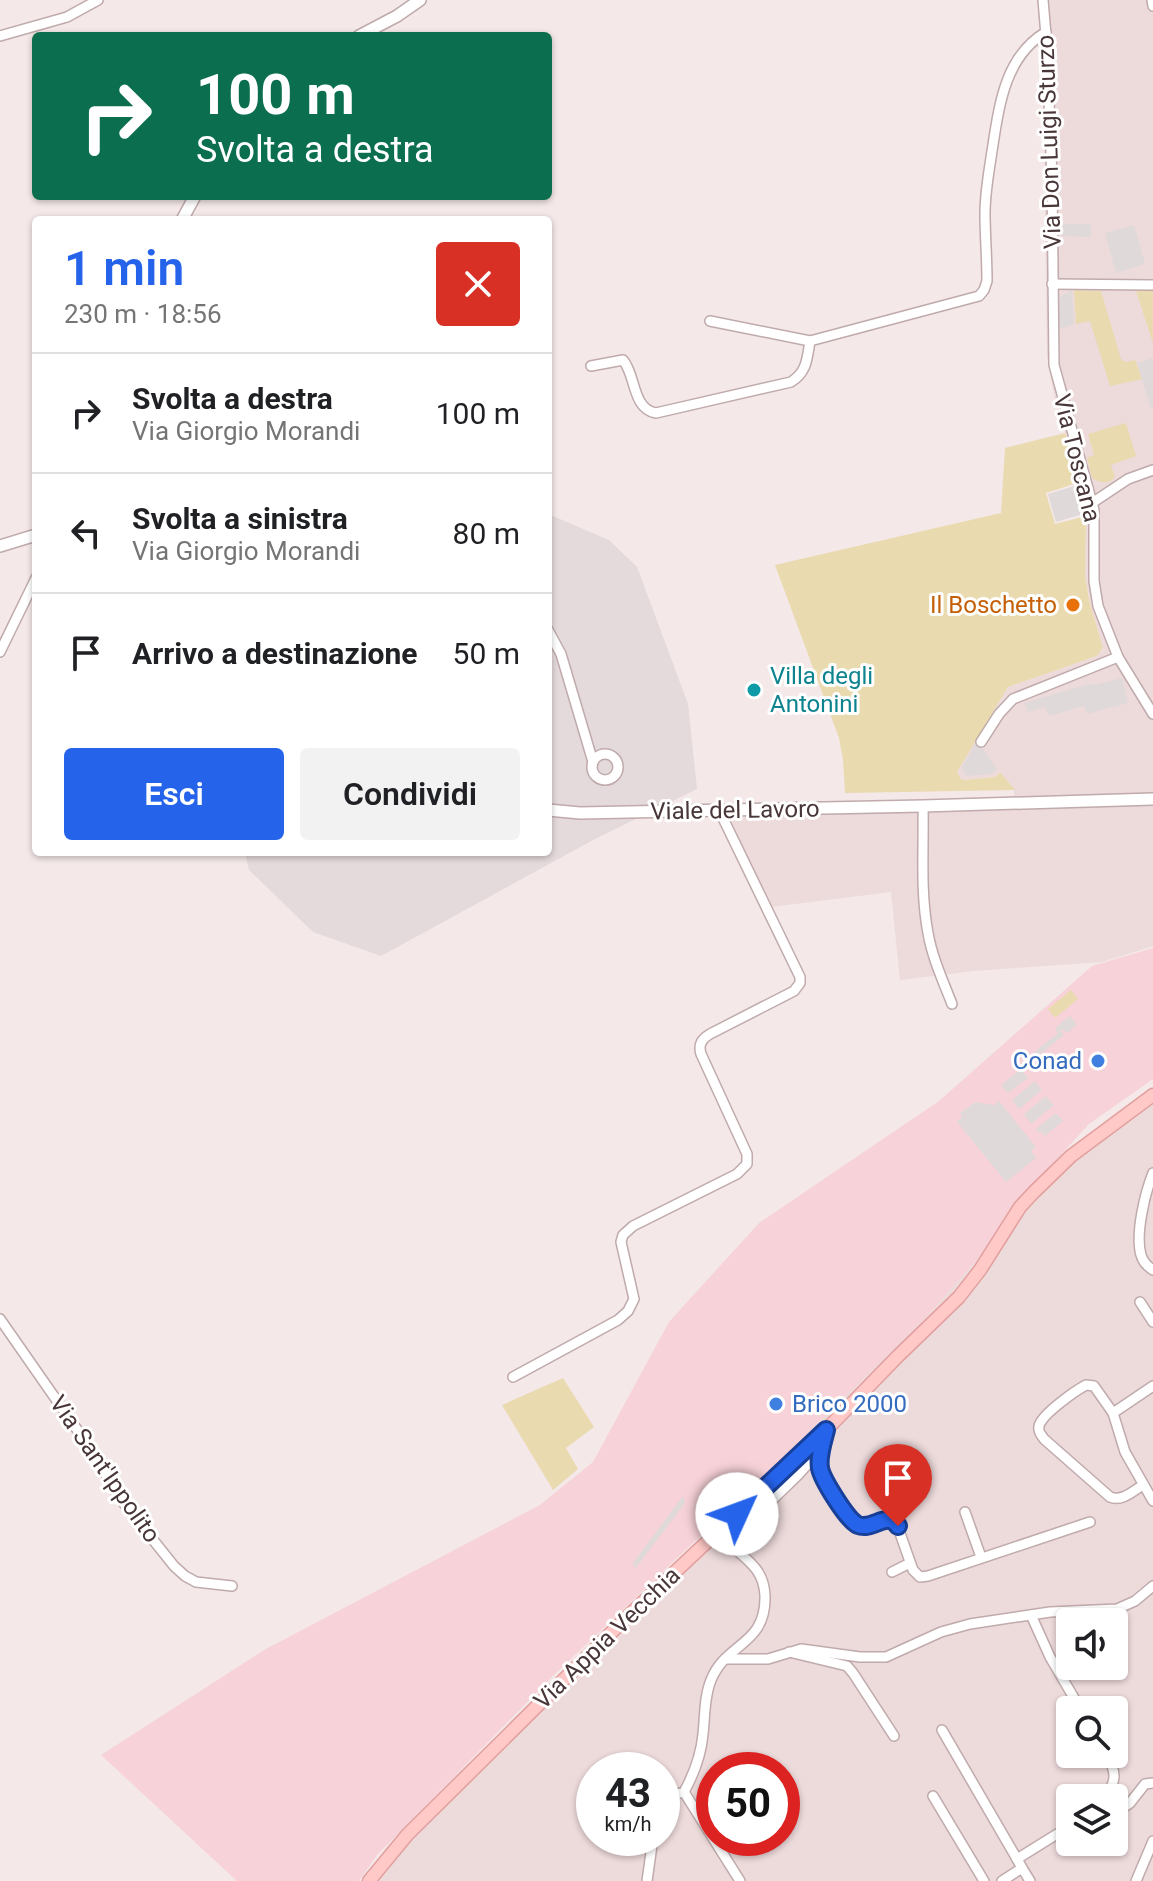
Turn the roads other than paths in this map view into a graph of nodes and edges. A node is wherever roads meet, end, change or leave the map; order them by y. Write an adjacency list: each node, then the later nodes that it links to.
1 (98, 0): 6 (street)
2 (420, 0): 4 (street)
3 (1043, 0): 5 (street, Via Don Luigi Sturzo)
4 (367, 32)
5 (1046, 32): 7 (street, Via Don Luigi Sturzo); 10 (street)
6 (0, 36)
7 (1052, 284): 8 (street); 13 (street, Via Toscana)
8 (1153, 285)
9 (710, 321): 10 (street)
10 (810, 341): 11 (street)
11 (591, 366)
12 (1153, 470): 13 (street)
13 (1092, 503): 19 (street, Via Toscana)
14 (32, 536): 15 (street)
15 (0, 546)
16 (32, 586): 18 (street)
17 (552, 637): 22 (street)
18 (0, 652)
19 (1118, 657): 20 (street, Via Toscana); 21 (street)
20 (1153, 714)
21 (981, 742)
22 (593, 762)
23 (1153, 799): 24 (street, Viale del Lavoro)
24 (923, 806): 26 (street, Viale del Lavoro); 27 (street)
25 (552, 810): 26 (street, Viale del Lavoro)
26 (719, 810): 34 (street)
27 (952, 1004)
28 (1153, 1095): 37 (main road, Via Appia Vecchia)
29 (1153, 1173): 30 (street)
30 (1153, 1270)
31 (1140, 1302): 33 (street)
32 (0, 1319): 46 (street, Via Sant'Ippolito)
33 (1153, 1322)
34 (513, 1377)
35 (1153, 1386): 36 (street)
36 (1113, 1413): 39 (street); 39 (street)
37 (826, 1430): 38 (street); 63 (main road, Via Appia Vecchia)
38 (822, 1448): 44 (street); 50 (street)
39 (1143, 1485): 40 (street)
40 (1153, 1501)
41 (965, 1512): 43 (street)
42 (1090, 1522): 43 (street)
43 (981, 1557): 44 (street)
44 (910, 1563): 45 (street)
45 (892, 1572)
46 (232, 1586)
47 (1152, 1590): 48 (street)
48 (1031, 1615): 49 (street); 51 (street)
49 (789, 1652): 50 (street); 53 (street)
50 (726, 1659): 55 (street)
51 (1073, 1696)
52 (942, 1730): 62 (street)
53 (894, 1736)
54 (1153, 1783): 58 (street)
55 (684, 1792): 56 (street); 65 (street)
56 (680, 1793)
57 (933, 1796): 66 (street)
58 (1128, 1804)
59 (1056, 1837): 62 (street)
60 (1153, 1841): 69 (street)
61 (650, 1856): 64 (street)
62 (1020, 1864): 67 (street); 68 (street)
63 (369, 1881)
64 (647, 1881)
65 (740, 1881)
66 (984, 1881)
67 (1002, 1881)
68 (1030, 1881)
69 (1136, 1881)

